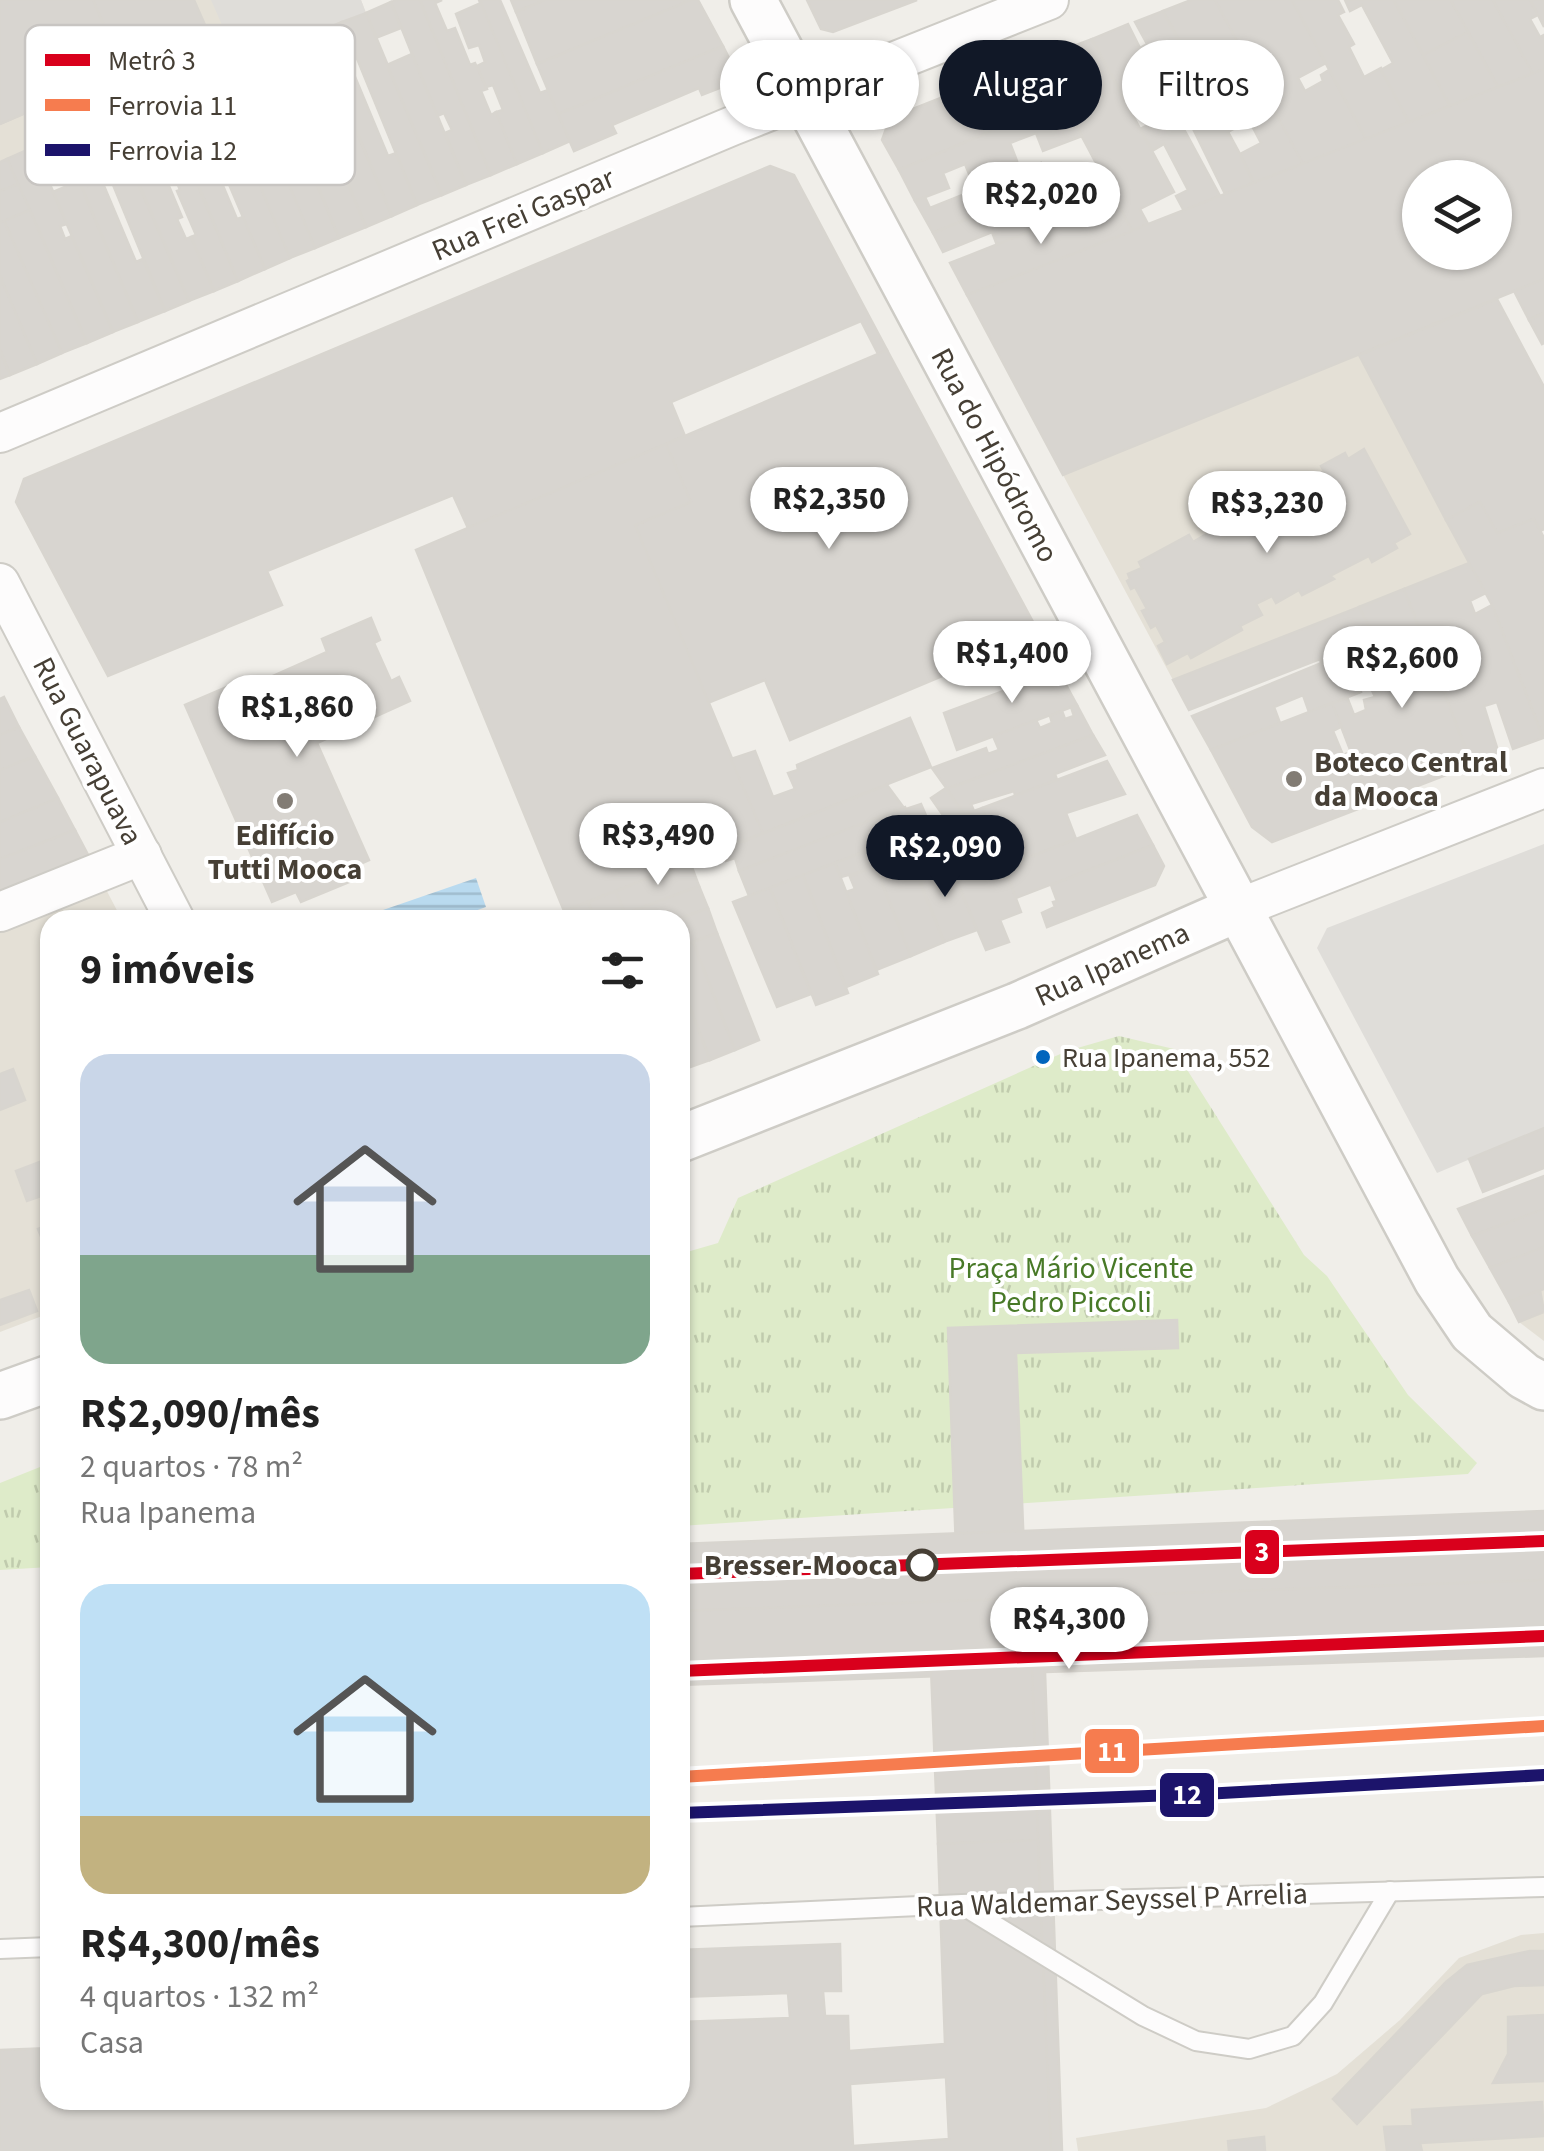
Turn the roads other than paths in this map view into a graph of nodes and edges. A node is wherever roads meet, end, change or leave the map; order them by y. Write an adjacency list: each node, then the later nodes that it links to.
1 (753, 0): 3 (street, Rua do Hipódromo)
2 (1049, 0): 4 (street, Rua Frei Gaspar)
3 (775, 40)
4 (919, 51)
5 (724, 130): 7 (street, Rua Frei Gaspar)
6 (823, 130): 11 (street, Rua do Hipódromo)
7 (0, 433)
8 (0, 583): 10 (street, Rua Guarapuava)
9 (1544, 788): 11 (street, Rua Ipanema)
10 (142, 855): 12 (street, Rua Guarapuava); 13 (street)
11 (1236, 909): 14 (street, Rua Ipanema); 16 (street, Rua do Hipódromo)
12 (171, 910)
13 (0, 912)
14 (690, 1134)
15 (40, 1382): 17 (street)
16 (1544, 1387)
17 (0, 1396)
18 (1544, 1887): 19 (lane, Rua Waldemar Seyssel P Arrelia)
19 (1390, 1891): 20 (lane, Rua Waldemar Seyssel P Arrelia); 20 (lane)
20 (962, 1904): 21 (lane, Rua Waldemar Seyssel P Arrelia)
21 (690, 1917)
22 (40, 1948): 23 (lane)
23 (0, 1950)

